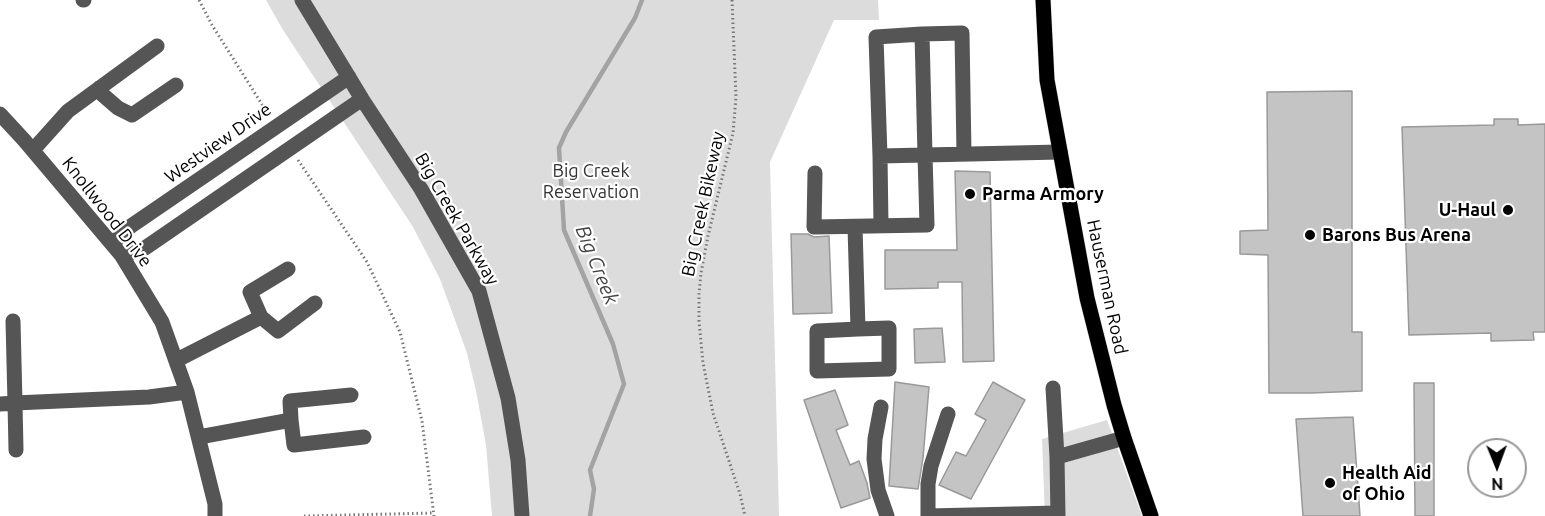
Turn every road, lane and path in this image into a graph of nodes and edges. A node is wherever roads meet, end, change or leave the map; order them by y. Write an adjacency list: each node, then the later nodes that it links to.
1 (199, 0): 12 (path)
2 (302, 0): 7 (street, Big Creek Parkway)
3 (732, 0): 49 (path, Big Creek Bikeway)
4 (1043, 0): 16 (main road, Hauserman Road)
5 (922, 34): 17 (street); 18 (street); 19 (street)
6 (157, 46): 9 (street)
7 (349, 77): 10 (street, Big Creek Parkway); 12 (street, Westview Drive)
8 (176, 85): 9 (street)
9 (99, 88): 14 (street)
10 (362, 99): 15 (street); 48 (street, Big Creek Parkway)
11 (0, 114): 14 (street, Knollwood Drive)
12 (276, 127): 13 (street, Westview Drive)
13 (262, 137): 15 (street); 21 (street, Westview Drive)
14 (33, 150): 25 (street, Knollwood Drive)
15 (284, 152): 22 (street); 44 (path)
16 (1060, 152): 17 (street); 41 (main road, Hauserman Road)
17 (964, 154): 18 (street)
18 (925, 155): 19 (street); 23 (street)
19 (880, 156): 23 (street)
20 (814, 173): 24 (street)
21 (189, 187): 22 (street); 25 (street, Westview Drive)
22 (204, 207): 25 (street)
23 (881, 226): 24 (street)
24 (855, 227): 30 (street)
25 (117, 250): 31 (street, Knollwood Drive)
26 (288, 269): 28 (street)
27 (315, 303): 28 (street)
28 (261, 317): 31 (street)
29 (13, 321): 35 (street)
30 (858, 329): 30 (street)
31 (177, 360): 33 (street, Knollwood Drive)
32 (1053, 388): 43 (street)
33 (187, 392): 35 (street); 40 (street, Knollwood Drive)
34 (351, 395): 38 (street)
35 (7, 404): 42 (street)
36 (881, 407): 50 (street)
37 (948, 414): 51 (street)
38 (291, 420): 39 (street); 40 (street)
39 (364, 436)
40 (199, 437): 46 (street, Knollwood Drive)
41 (1124, 438): 43 (street); 52 (main road, Hauserman Road)
42 (16, 450)
43 (1057, 457): 45 (street)
44 (434, 514): 47 (path)
45 (1058, 515): 51 (street)
46 (215, 516)
47 (304, 516)
48 (522, 516)
49 (745, 516)
50 (887, 516)
51 (928, 516)
52 (1151, 516)

